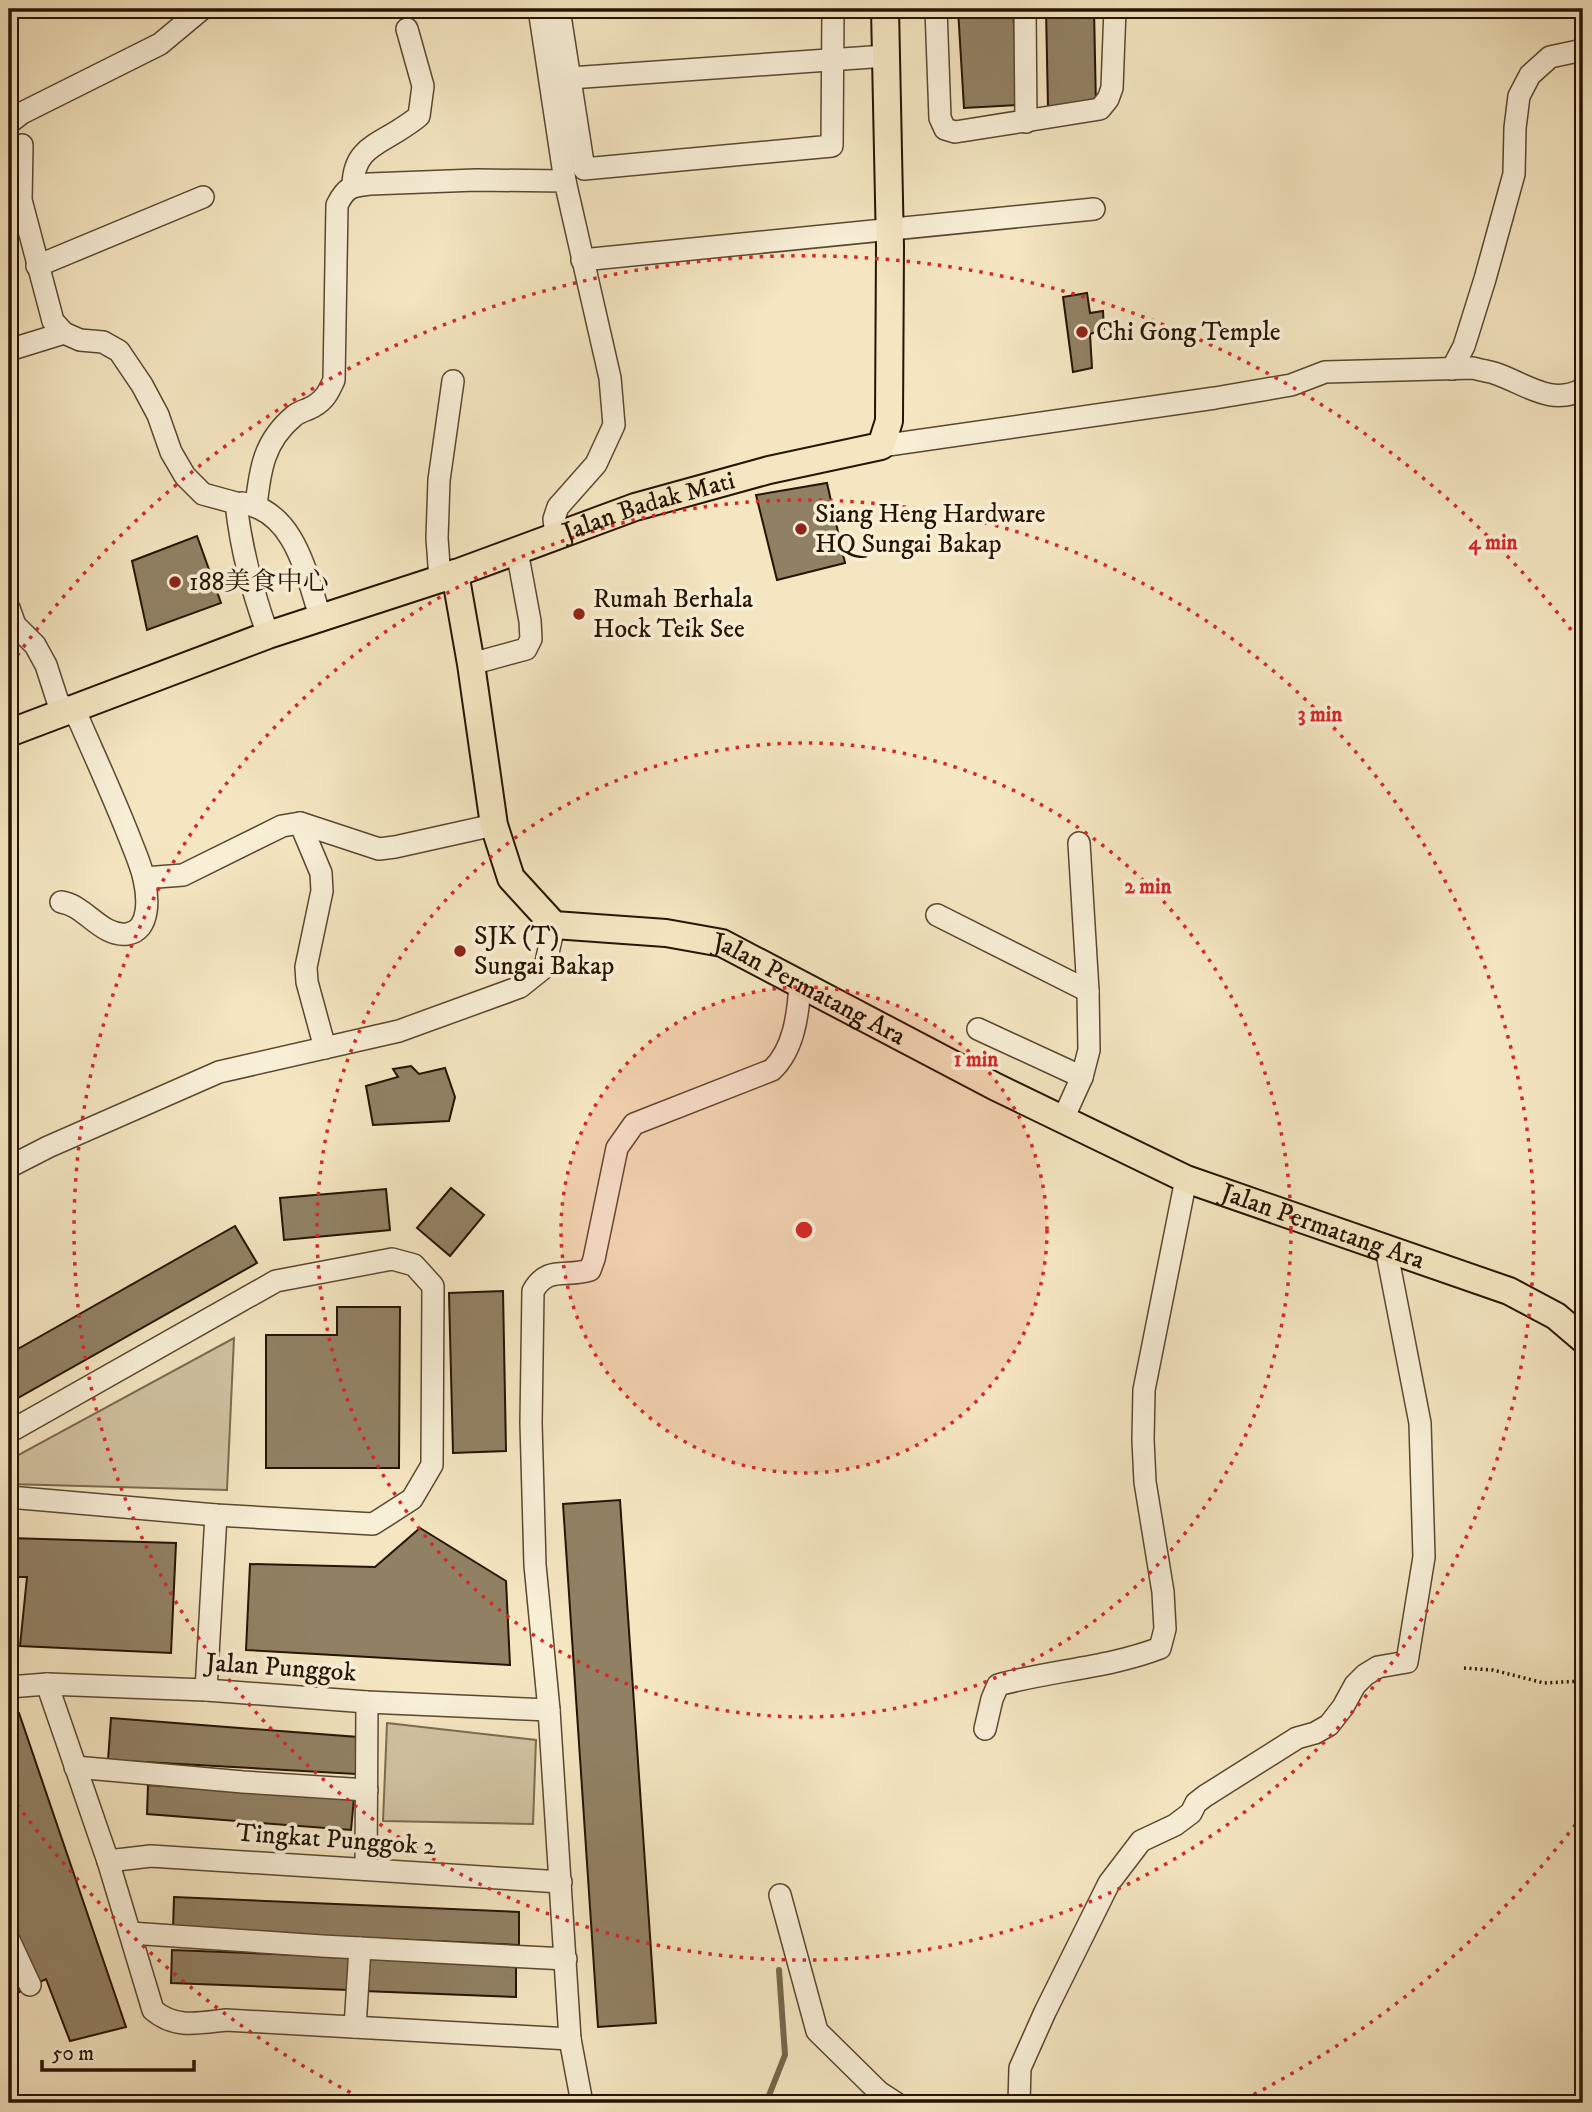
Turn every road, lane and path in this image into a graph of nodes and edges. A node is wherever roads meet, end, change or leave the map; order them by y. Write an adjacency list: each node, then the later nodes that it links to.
1 (202, 9): 15 (street)
2 (539, 9): 17 (street)
3 (559, 9): 13 (street)
4 (832, 9): 12 (street)
5 (886, 9): 11 (main road)
6 (936, 9): 14 (street)
7 (1025, 9): 14 (street)
8 (1115, 9): 14 (street)
9 (407, 29): 18 (street)
10 (1583, 50): 26 (street)
11 (886, 56): 12 (street); 21 (main road)
12 (832, 60): 13 (street); 13 (street)
13 (570, 79)
14 (1026, 122)
15 (9, 123)
16 (22, 145): 23 (street)
17 (565, 181): 18 (street); 22 (street)
18 (353, 185): 30 (street)
19 (203, 197): 23 (street)
20 (1094, 209): 21 (street)
21 (890, 229): 22 (street); 29 (main road)
22 (582, 260): 31 (street)
23 (37, 266): 24 (street)
24 (64, 334): 25 (street); 30 (street)
25 (9, 351)
26 (1452, 369): 28 (street); 29 (street)
27 (453, 381): 33 (street)
28 (1583, 388)
29 (881, 446): 31 (main road, Jalan Badak Mati)
30 (246, 504): 35 (street); 36 (street)
31 (556, 536): 32 (main road, Jalan Badak Mati)
32 (517, 551): 33 (main road, Jalan Badak Mati); 37 (street)
33 (447, 576): 35 (main road, Jalan Badak Mati); 37 (main road)
34 (9, 608): 38 (street)
35 (320, 616): 36 (main road, Jalan Badak Mati)
36 (268, 635): 38 (main road, Jalan Badak Mati)
37 (471, 664): 41 (main road)
38 (68, 710): 39 (main road, Jalan Badak Mati); 43 (street)
39 (9, 733)
40 (300, 823): 41 (street); 43 (street); 50 (street)
41 (494, 825): 46 (main road)
42 (1079, 843): 48 (street)
43 (144, 878): 44 (street)
44 (61, 902)
45 (937, 915): 48 (street)
46 (554, 925): 47 (main road, Jalan Permatang Ara); 50 (street)
47 (800, 985): 52 (main road, Jalan Permatang Ara); 66 (street)
48 (1088, 991): 51 (street)
49 (978, 1029): 51 (street)
50 (325, 1048): 53 (street)
51 (1082, 1077): 52 (street)
52 (1063, 1119): 54 (main road, Jalan Permatang Ara)
53 (9, 1167)
54 (1186, 1179): 55 (main road, Jalan Permatang Ara); 67 (street)
55 (1386, 1248): 56 (main road, Jalan Permatang Ara); 84 (street)
56 (1583, 1339)
57 (9, 1432): 59 (street)
58 (9, 1497): 59 (street)
59 (216, 1515): 64 (street)
60 (1464, 1668): 61 (path)
61 (1583, 1681)
62 (47, 1684): 63 (street, Jalan Punggok); 64 (street, Jalan Punggok); 68 (street)
63 (9, 1688)
64 (206, 1690): 65 (street, Jalan Punggok)
65 (367, 1702): 66 (street, Jalan Punggok); 69 (street)
66 (549, 1710): 72 (street)
67 (985, 1729)
68 (75, 1766): 69 (street); 70 (street)
69 (367, 1790): 71 (street)
70 (108, 1861): 71 (street, Tingkat Punggok 2); 74 (street)
71 (366, 1870): 72 (street, Tingkat Punggok 2)
72 (561, 1882): 77 (street)
73 (780, 1895): 82 (street)
74 (130, 1933): 76 (street); 79 (street)
75 (9, 1940): 78 (street)
76 (360, 1948): 77 (street); 79 (street)
77 (566, 1959): 80 (street)
78 (30, 1985)
79 (355, 2027): 80 (street)
80 (570, 2039): 81 (street)
81 (582, 2103)
82 (896, 2103): 83 (street)
83 (901, 2103)
84 (1019, 2103)

